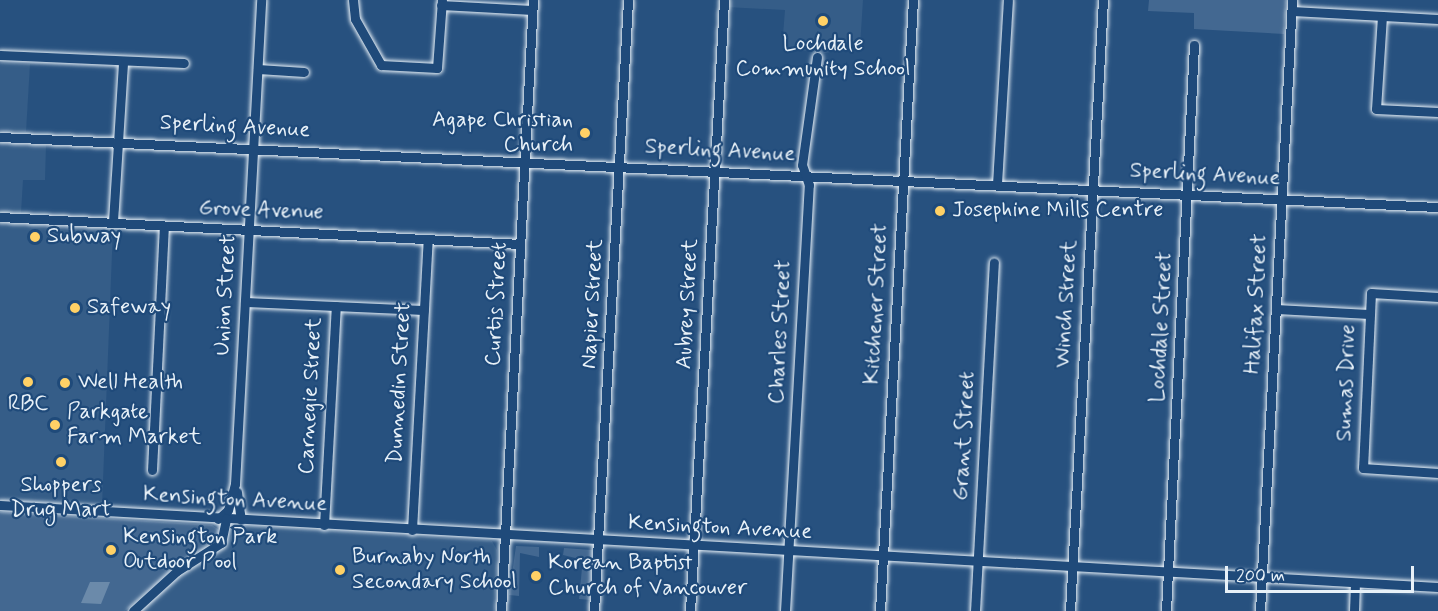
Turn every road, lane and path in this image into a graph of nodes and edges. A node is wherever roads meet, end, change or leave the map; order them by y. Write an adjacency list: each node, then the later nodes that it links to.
1 (261, 0): 19 (street, Union Street)
2 (353, 0): 9 (street)
3 (628, 0): 26 (street, Napier Street)
4 (724, 0): 27 (street, Aubrey Street)
5 (913, 0): 29 (street, Kitchener Street)
6 (1008, 0): 30 (street)
7 (1104, 0): 31 (street, Winch Street)
8 (1292, 0): 11 (street, Halifax Street)
9 (441, 3): 10 (street)
10 (533, 5): 25 (street, Curtis Street)
11 (1292, 11): 12 (street); 33 (street, Halifax Street)
12 (1382, 16): 13 (street); 21 (street)
13 (1438, 19)
14 (1194, 45): 32 (street, Lochdale Street)
15 (0, 55): 17 (street)
16 (817, 57): 28 (street, Charles Street)
17 (123, 61): 18 (street); 23 (street)
18 (184, 63)
19 (258, 69): 20 (street); 24 (street, Union Street)
20 (304, 72)
21 (1438, 112)
22 (0, 137): 23 (street, Sperling Avenue)
23 (118, 142): 24 (street, Sperling Avenue); 36 (street)
24 (253, 148): 25 (street, Sperling Avenue); 38 (street, Union Street)
25 (525, 161): 26 (street, Sperling Avenue); 40 (street, Curtis Street)
26 (619, 165): 27 (street, Sperling Avenue); 57 (street, Napier Street)
27 (715, 170): 28 (street, Sperling Avenue); 58 (street, Aubrey Street)
28 (805, 175): 29 (street, Sperling Avenue); 59 (street, Charles Street)
29 (903, 180): 30 (street, Sperling Avenue); 60 (street, Kitchener Street)
30 (997, 184): 31 (street, Sperling Avenue)
31 (1093, 189): 32 (street, Sperling Avenue); 62 (street, Winch Street)
32 (1186, 193): 33 (street, Sperling Avenue); 63 (street, Lochdale Street)
33 (1282, 198): 34 (street, Sperling Avenue); 45 (street, Halifax Street)
34 (1438, 207)
35 (0, 217): 36 (street, Grove Avenue)
36 (113, 222): 37 (street, Grove Avenue)
37 (164, 226): 38 (street, Grove Avenue); 48 (street)
38 (249, 230): 39 (street, Grove Avenue); 43 (street, Union Street)
39 (428, 238): 40 (street, Grove Avenue); 46 (street, Dunnedin Street)
40 (520, 244): 56 (street, Curtis Street)
41 (994, 263): 61 (street, Grant Street)
42 (1438, 297): 47 (street, Sumas Drive)
43 (245, 302): 44 (street); 50 (street, Union Street)
44 (336, 306): 46 (street); 54 (street, Carnegie Street)
45 (1276, 309): 47 (street); 64 (street, Halifax Street)
46 (424, 310): 55 (street, Dunnedin Street)
47 (1369, 314): 49 (street, Sumas Drive)
48 (152, 470)
49 (1438, 473)
50 (235, 484): 52 (street, Union Street); 53 (street, Union Street)
51 (0, 505): 52 (street, Kensington Avenue)
52 (222, 519): 53 (street, Kensington Avenue); 67 (street, Union Street)
53 (241, 520): 54 (street, Kensington Avenue)
54 (324, 525): 55 (street, Kensington Avenue)
55 (412, 530): 56 (street, Kensington Avenue)
56 (505, 536): 57 (street, Kensington Avenue); 68 (street, Curtis Street)
57 (598, 541): 58 (street, Kensington Avenue); 69 (street, Napier Street)
58 (694, 546): 59 (street, Kensington Avenue); 70 (street, Aubrey Street)
59 (789, 551): 60 (street, Kensington Avenue); 71 (street, Charles Street)
60 (883, 556): 61 (street, Kensington Avenue); 72 (street, Kitchener Street)
61 (978, 561): 62 (street, Kensington Avenue); 73 (street, Grant Street)
62 (1073, 566): 63 (street, Kensington Avenue); 74 (street, Winch Street)
63 (1167, 572): 64 (street, Kensington Avenue); 75 (street, Lochdale Street)
64 (1262, 577): 65 (street, Kensington Avenue); 76 (street, Halifax Street)
65 (1356, 582): 66 (street, Kensington Avenue); 77 (street)
66 (1438, 587)
67 (133, 611)
68 (501, 611)
69 (594, 611)
70 (690, 611)
71 (785, 611)
72 (880, 611)
73 (975, 611)
74 (1070, 611)
75 (1166, 611)
76 (1260, 611)
77 (1354, 611)

